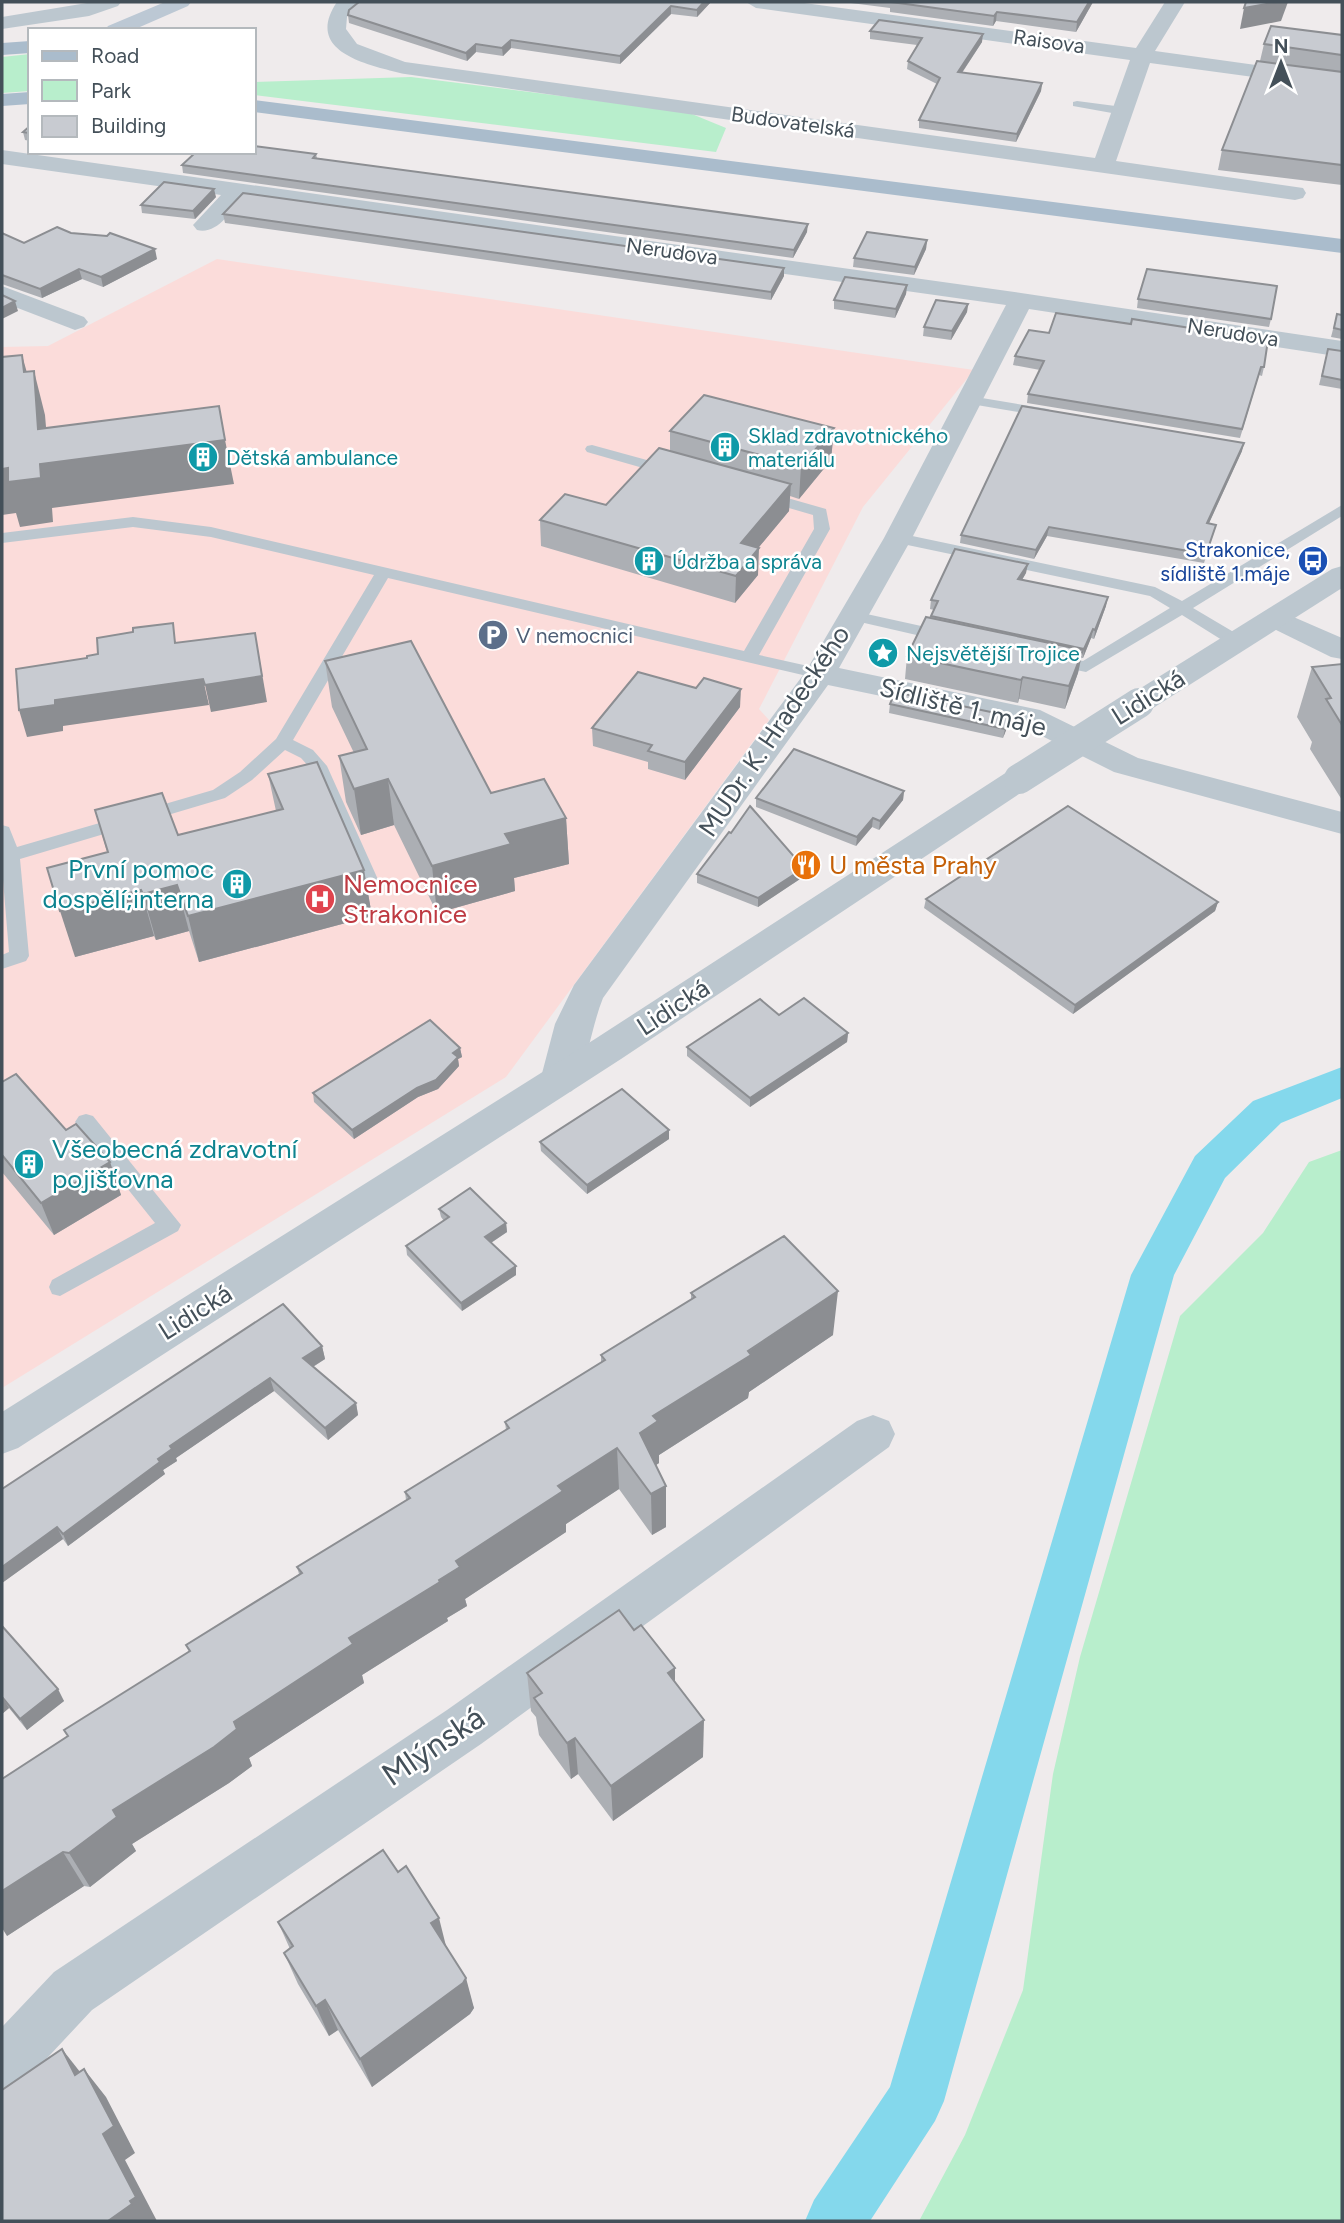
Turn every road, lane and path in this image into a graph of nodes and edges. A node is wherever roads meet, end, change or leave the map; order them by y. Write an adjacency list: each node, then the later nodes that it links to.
1 (111, 2): 6 (street)
2 (181, 2): 7 (main road)
3 (347, 2): 18 (street, Budovatelská)
4 (756, 2): 10 (street, Raisova)
5 (1175, 2): 10 (street)
6 (2, 23)
7 (120, 28)
8 (3, 44): 9 (main road)
9 (28, 47)
10 (1144, 54): 11 (street, Raisova); 16 (street)
11 (1342, 83)
12 (28, 98): 13 (main road)
13 (2, 100)
14 (1077, 104): 16 (lane)
15 (256, 106): 22 (main road)
16 (1123, 111): 18 (street)
17 (2, 157): 19 (street, Nerudova)
18 (1103, 166): 20 (street, Budovatelská)
19 (238, 190): 21 (street); 24 (street, Nerudova)
20 (1295, 193)
21 (205, 225)
22 (1342, 246)
23 (2, 293): 25 (street)
24 (1021, 300): 26 (street, Nerudova); 27 (street, MUDr. K. Hradeckého)
25 (75, 321)
26 (1342, 349)
27 (970, 401): 28 (lane); 34 (street, MUDr. K. Hradeckého)
28 (1065, 416)
29 (592, 449): 30 (lane)
30 (687, 475)
31 (754, 493): 43 (lane)
32 (1342, 510): 37 (lane)
33 (2, 538): 35 (lane)
34 (898, 538): 37 (lane); 38 (street, MUDr. K. Hradeckého)
35 (383, 573): 43 (lane); 46 (lane)
36 (1342, 575): 39 (street, Lidická)
37 (1179, 608): 41 (lane); 44 (lane)
38 (853, 616): 40 (lane); 45 (street, MUDr. K. Hradeckého)
39 (1275, 618): 41 (street, Lidická); 42 (street)
40 (961, 640)
41 (1236, 641): 52 (street, Lidická, bridge)
42 (1342, 650)
43 (749, 657): 45 (lane)
44 (1037, 657)
45 (820, 674): 47 (street, Sídliště 1. máje); 52 (street, MUDr. K. Hradeckého)
46 (283, 742): 49 (lane); 50 (lane)
47 (1342, 823)
48 (2, 831): 49 (lane)
49 (10, 855): 51 (lane)
50 (371, 884)
51 (2, 962)
52 (559, 1081): 56 (street, Lidická)
53 (86, 1122): 54 (lane)
54 (60, 1287)
55 (873, 1434): 57 (street, Mlýnská)
56 (2, 1435)
57 (2, 2067)

